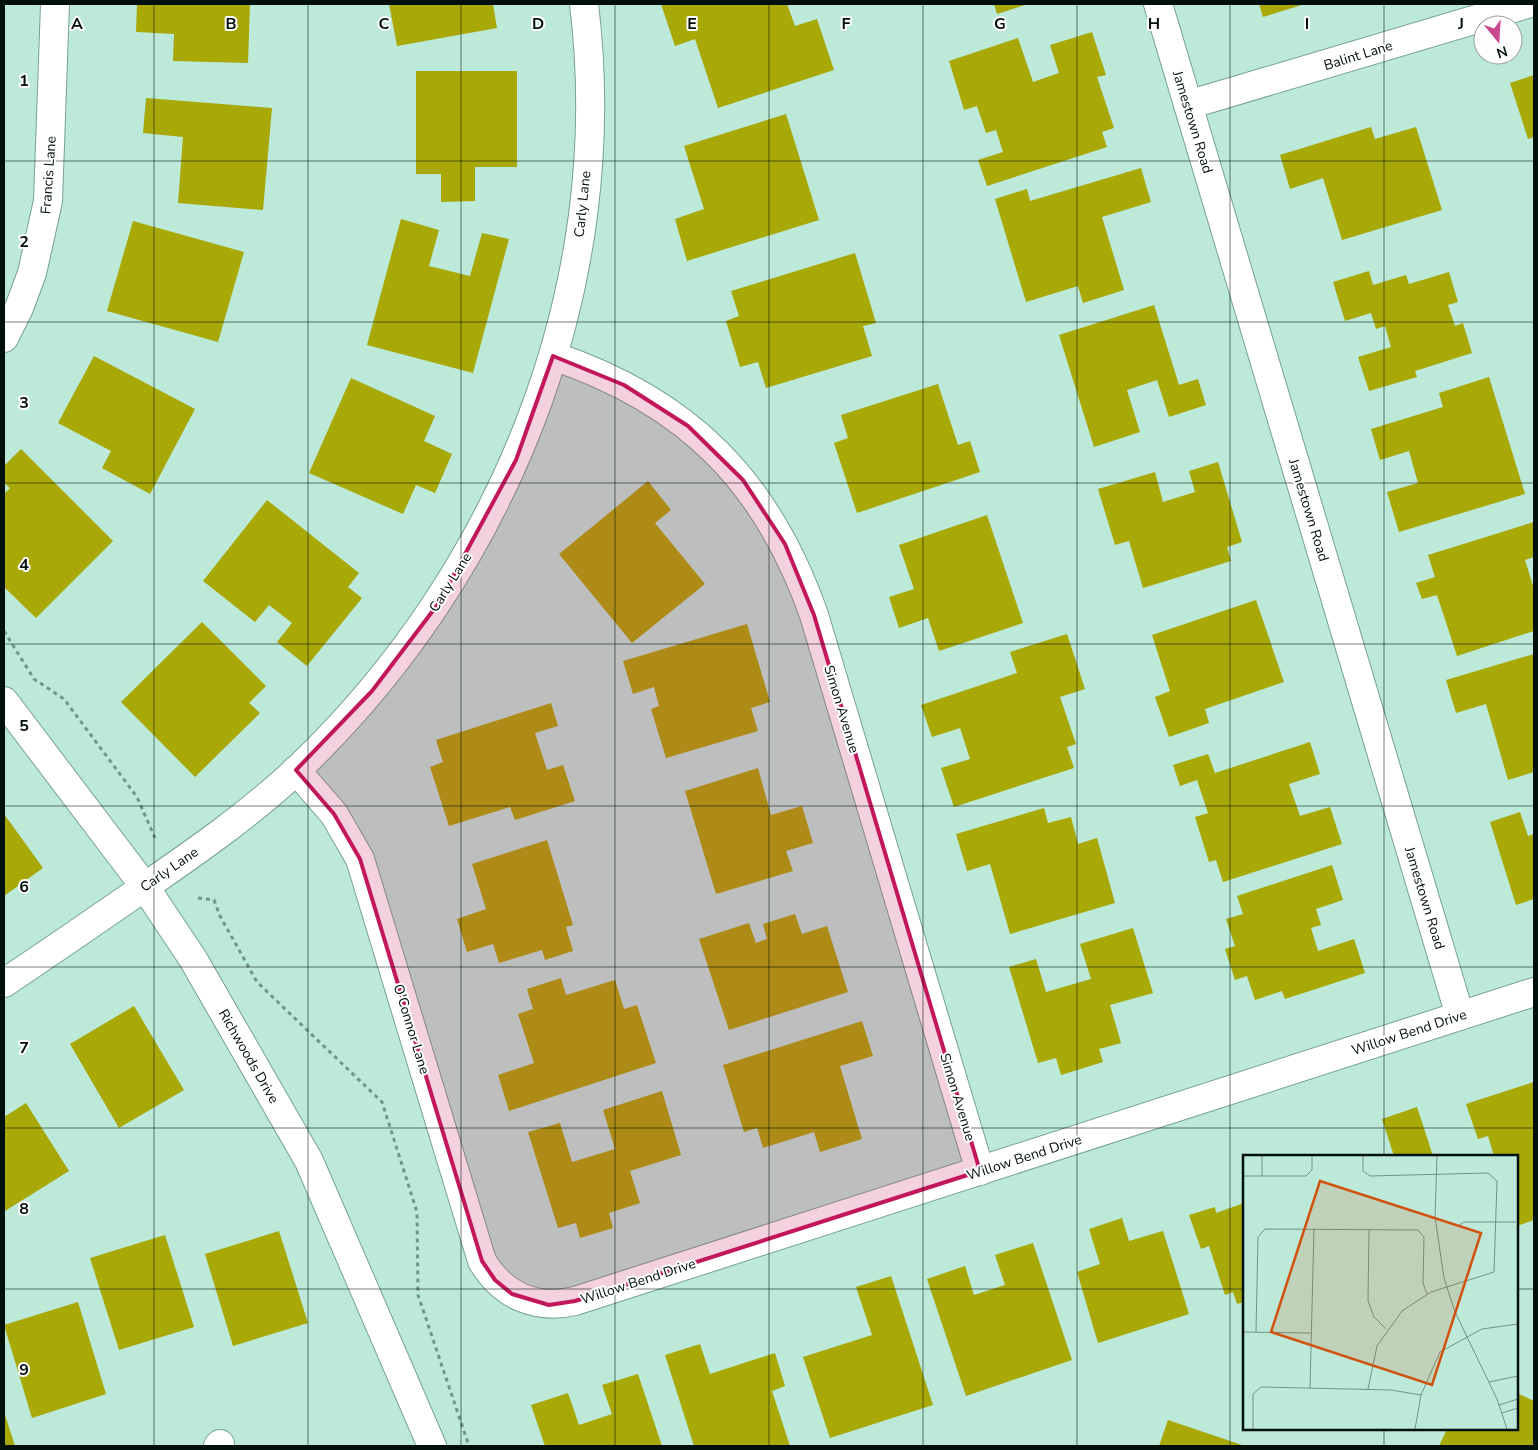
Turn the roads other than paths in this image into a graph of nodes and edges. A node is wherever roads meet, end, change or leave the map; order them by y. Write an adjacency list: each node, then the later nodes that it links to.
1 (54, 4): 6 (street, Francis Lane)
2 (584, 4): 7 (street, Carly Lane)
3 (1158, 4): 5 (street, Jamestown Road)
4 (1527, 4): 5 (street, Balint Lane)
5 (1188, 106): 13 (street, Jamestown Road)
6 (4, 338)
7 (552, 356): 9 (street, Carly Lane); 14 (street, Simon Avenue)
8 (4, 701): 10 (street, Richwoods Drive)
9 (296, 770): 10 (street, Carly Lane); 15 (street, O'Connor Lane)
10 (145, 887): 11 (street, Carly Lane); 16 (street, Richwoods Drive)
11 (4, 983)
12 (1534, 992): 13 (street, Willow Bend Drive)
13 (1460, 1016): 14 (street, Willow Bend Drive)
14 (980, 1171): 15 (street, Willow Bend Drive)
15 (512, 1294)
16 (432, 1446)

